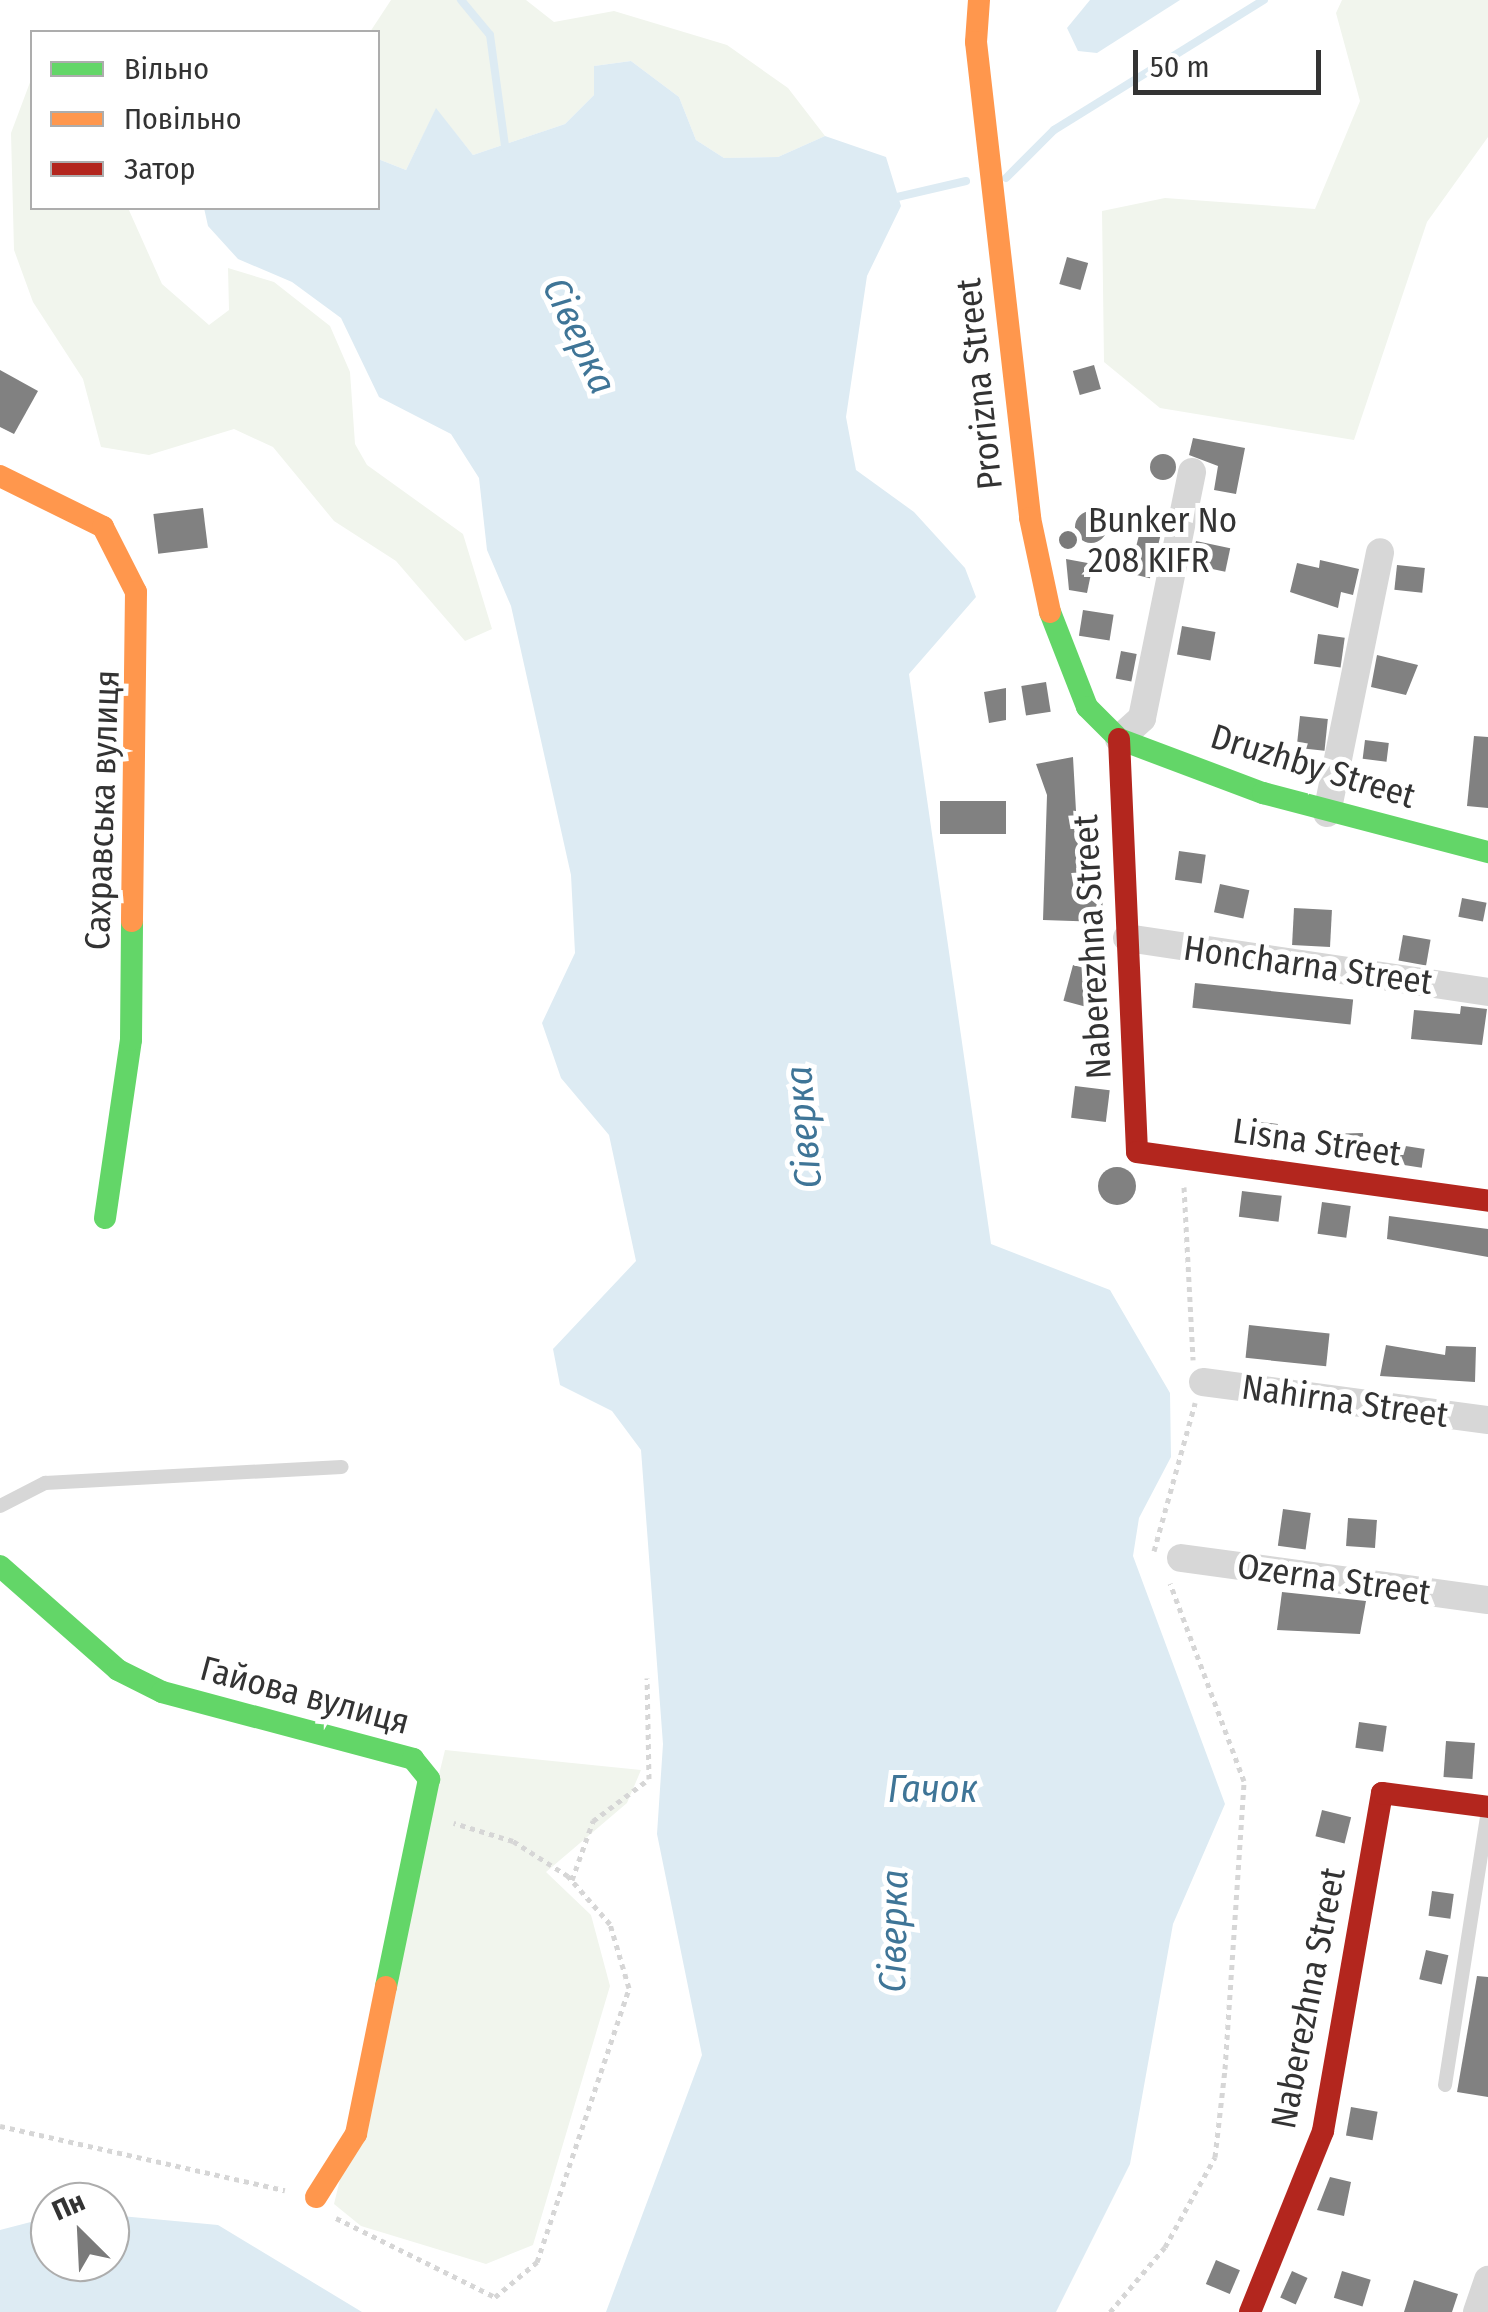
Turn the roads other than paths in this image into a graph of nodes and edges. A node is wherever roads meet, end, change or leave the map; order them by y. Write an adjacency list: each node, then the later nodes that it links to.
1 (979, 0): 5 (street, Prorizna Street)
2 (1192, 472): 5 (street)
3 (0, 476): 12 (street, Сахравська вулиця)
4 (1380, 552): 6 (street)
5 (1119, 739): 6 (street, Druzhby Street); 8 (street, Naberezhna Street)
6 (1328, 814): 7 (street, Druzhby Street)
7 (1488, 852)
8 (1128, 938): 9 (street, Honcharna Street); 10 (street, Naberezhna Street)
9 (1488, 992)
10 (1137, 1152): 11 (street, Lisna Street)
11 (1488, 1201)
12 (105, 1218)
13 (1203, 1382): 14 (street, Nahirna Street)
14 (1488, 1420)
15 (342, 1467): 16 (lane)
16 (0, 1506)
17 (1181, 1558): 19 (street, Ozerna Street)
18 (0, 1566): 22 (street, Гайова вулиця)
19 (1488, 1600)
20 (1488, 1809): 21 (lane); 24 (street, Naberezhna Street)
21 (1445, 2085)
22 (316, 2197)
23 (1488, 2280): 25 (street)
24 (1250, 2312)
25 (1477, 2312)

